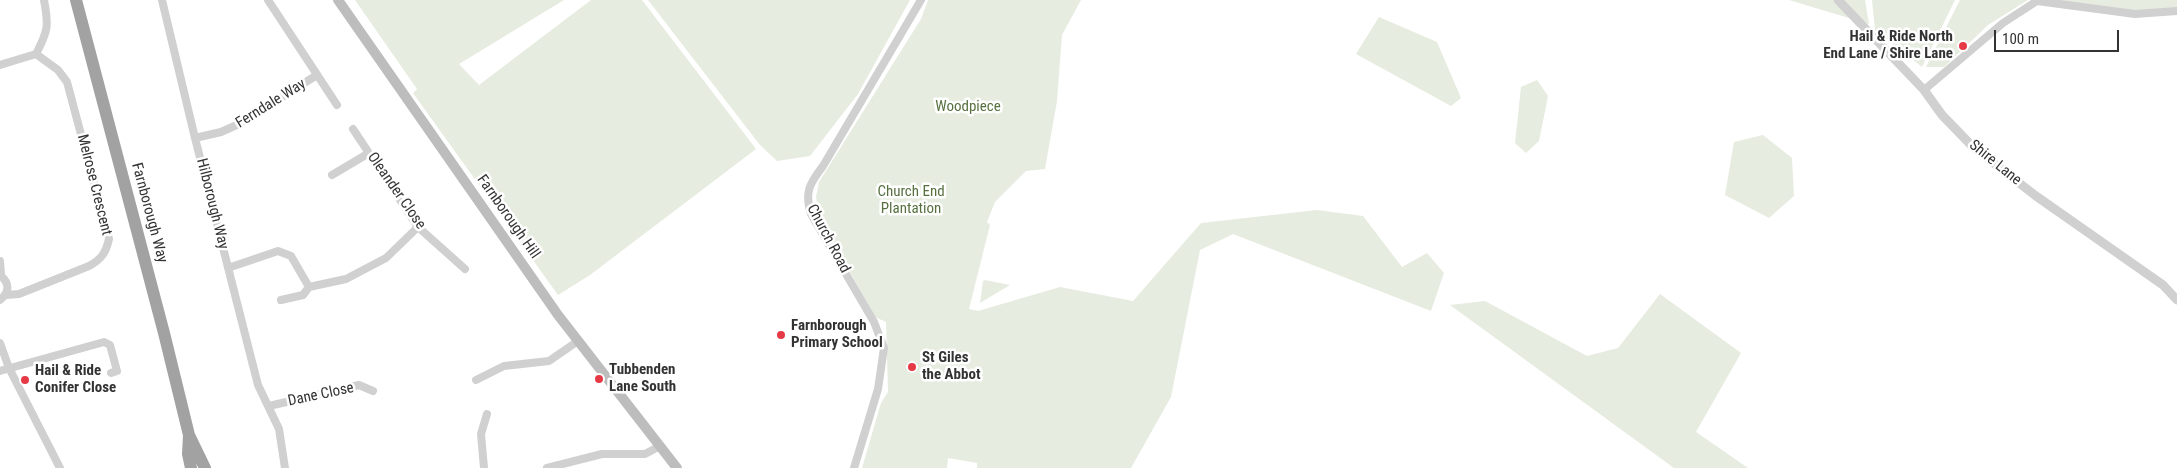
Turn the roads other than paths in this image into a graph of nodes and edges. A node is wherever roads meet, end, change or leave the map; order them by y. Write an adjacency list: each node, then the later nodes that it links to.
1 (44, 0): 9 (street)
2 (76, 0): 36 (highway, Farnborough Way)
3 (162, 0): 15 (street, Hilborough Way)
4 (268, 0): 11 (street)
5 (338, 0): 27 (main road, Farnborough Hill)
6 (921, 0): 45 (street, Church Road)
7 (1838, 0): 12 (street, Shire Lane)
8 (2177, 11): 12 (street)
9 (36, 54): 10 (street); 24 (street, Melrose Crescent)
10 (0, 65)
11 (317, 75): 13 (street); 15 (street, Ferndale Way)
12 (1924, 90): 26 (street, Shire Lane)
13 (337, 105)
14 (353, 129): 16 (street, Oleander Close)
15 (195, 138): 20 (street, Hilborough Way)
16 (369, 153): 17 (street); 18 (street, Oleander Close)
17 (332, 175)
18 (418, 227): 21 (street, Oleander Close); 23 (street)
19 (0, 261): 22 (street)
20 (228, 268): 23 (street); 34 (street, Hilborough Way)
21 (465, 269)
22 (1, 275): 24 (street)
23 (309, 287): 25 (street)
24 (3, 298)
25 (281, 300)
26 (2177, 300)
27 (578, 341): 32 (street); 37 (main road, Farnborough Hill)
28 (0, 343): 29 (street)
29 (8, 368): 30 (street); 31 (street); 38 (street)
30 (0, 371)
31 (111, 373)
32 (476, 380)
33 (373, 390): 34 (street, Dane Close)
34 (269, 406): 41 (street, Hilborough Way)
35 (486, 414): 42 (street)
36 (189, 435): 39 (highway, Farnborough Way); 40 (highway, Farnborough Way)
37 (660, 446): 43 (street); 44 (main road, Farnborough Hill)
38 (60, 468)
39 (191, 468)
40 (205, 468)
41 (285, 468)
42 (484, 468)
43 (547, 468)
44 (677, 468)
45 (854, 468)

